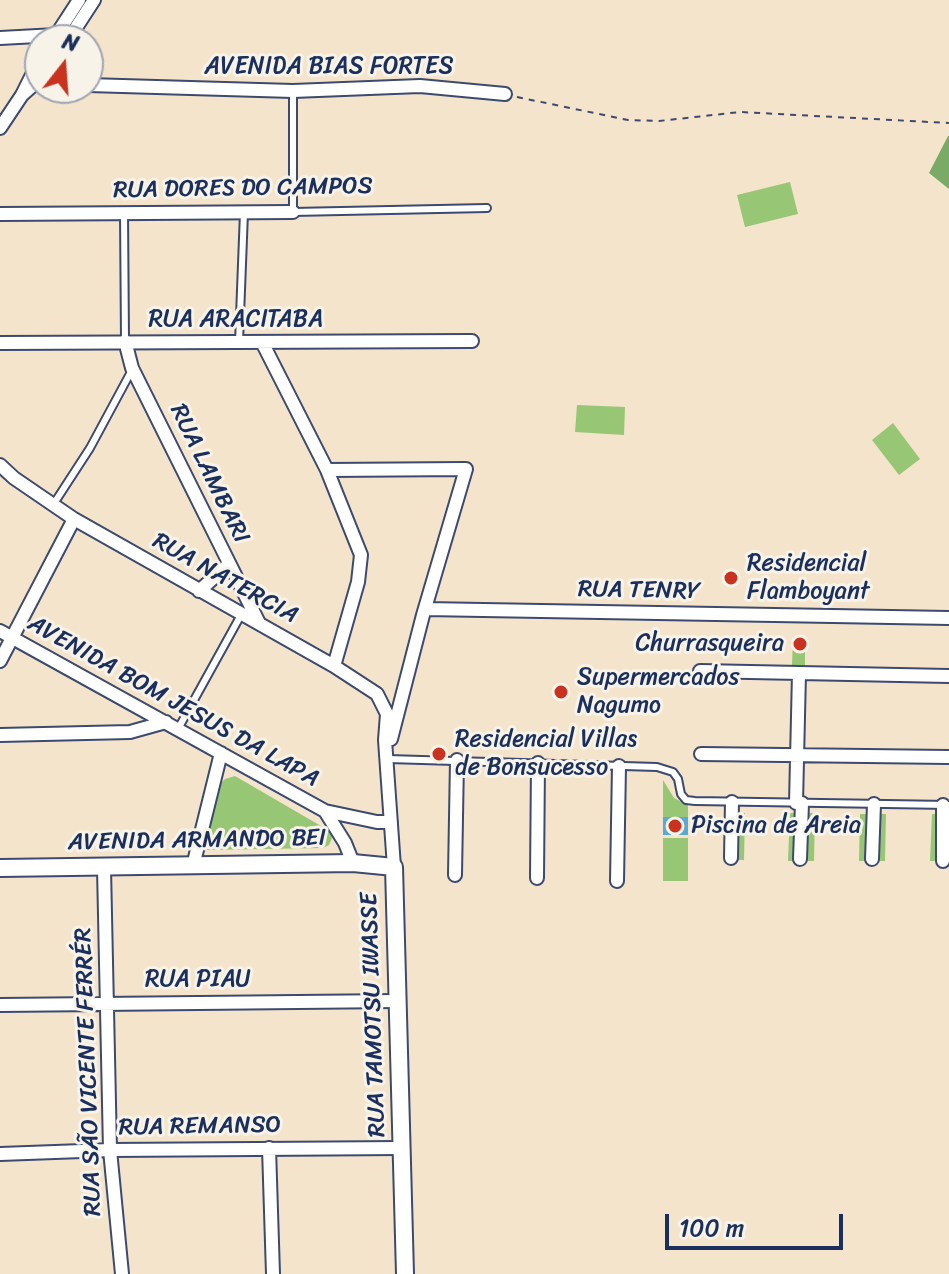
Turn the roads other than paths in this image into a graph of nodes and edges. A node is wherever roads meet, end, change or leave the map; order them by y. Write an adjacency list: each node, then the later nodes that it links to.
1 (79, 0): 3 (street)
2 (94, 0): 4 (street)
3 (66, 24)
4 (72, 24)
5 (0, 38): 6 (street)
6 (24, 38)
7 (104, 85): 8 (street, AVENIDA BIAS FORTES)
8 (293, 91): 10 (street, AVENIDA BIAS FORTES); 15 (lane)
9 (24, 93): 11 (street)
10 (505, 94)
11 (0, 128)
12 (487, 208): 15 (lane, RUA DORES DO CAMPOS)
13 (124, 212): 14 (street, RUA DORES DO CAMPOS); 16 (street, RUA DORES DO CAMPOS); 17 (lane)
14 (244, 212): 15 (street, RUA DORES DO CAMPOS); 19 (lane)
15 (293, 212)
16 (0, 214)
17 (125, 341): 19 (street, RUA ARACITABA); 20 (street, RUA ARACITABA); 22 (street, RUA LAMBARI)
18 (472, 341): 21 (street, RUA ARACITABA)
19 (239, 342): 21 (street, RUA ARACITABA)
20 (0, 343)
21 (263, 344): 24 (street)
22 (132, 368): 25 (lane); 27 (street, RUA LAMBARI)
23 (0, 465): 25 (street, RUA NATERCIA)
24 (327, 470): 29 (street); 36 (street)
25 (53, 505): 26 (street, RUA NATERCIA)
26 (74, 519): 28 (street, RUA NATERCIA); 34 (street)
27 (229, 564): 28 (street); 32 (street, RUA LAMBARI)
28 (199, 591): 30 (street, RUA NATERCIA)
29 (425, 609): 31 (street, RUA TENRY); 45 (street)
30 (241, 615): 32 (street, RUA NATERCIA); 40 (lane)
31 (949, 618)
32 (259, 624): 36 (street, RUA NATERCIA)
33 (0, 631): 34 (street, AVENIDA BOM JESUS DA LAPA)
34 (14, 638): 35 (street); 40 (street, AVENIDA BOM JESUS DA LAPA)
35 (0, 661)
36 (334, 666): 45 (street, RUA NATERCIA)
37 (700, 671): 38 (street)
38 (799, 673): 39 (street); 44 (street)
39 (949, 676)
40 (172, 726): 41 (street); 42 (street, AVENIDA BOM JESUS DA LAPA)
41 (0, 735)
42 (221, 753): 54 (street, AVENIDA BOM JESUS DA LAPA); 61 (street)
43 (701, 754): 44 (street)
44 (797, 755): 46 (street); 51 (street)
45 (388, 757): 47 (lane); 55 (street, RUA TAMOTSU IWASSE)
46 (949, 757)
47 (457, 760): 48 (lane); 65 (street)
48 (538, 763): 49 (lane); 66 (street)
49 (619, 766): 50 (lane); 67 (street)
50 (732, 802): 51 (lane); 56 (street)
51 (799, 803): 52 (lane); 57 (street)
52 (874, 804): 53 (lane); 58 (street)
53 (946, 805): 59 (street)
54 (325, 811): 55 (street, AVENIDA BOM JESUS DA LAPA); 60 (street, AVENIDA BOM JESUS DA LAPA)
55 (391, 822): 62 (street, RUA TAMOTSU IWASSE)
56 (731, 858)
57 (800, 859)
58 (872, 859)
59 (943, 861)
60 (353, 863): 61 (street, AVENIDA ARMANDO BEI); 62 (street, AVENIDA ARMANDO BEI)
61 (193, 866): 64 (street, AVENIDA ARMANDO BEI)
62 (394, 867): 68 (street, RUA TAMOTSU IWASSE)
63 (0, 868): 64 (street, AVENIDA ARMANDO BEI)
64 (104, 868): 69 (street, RUA SÃO VICENTE FERRÉR)
65 (455, 875)
66 (537, 878)
67 (617, 881)
68 (397, 1001): 69 (street, RUA PIAU); 72 (street, RUA TAMOTSU IWASSE)
69 (107, 1003): 70 (street, RUA PIAU); 73 (street, RUA SÃO VICENTE FERRÉR)
70 (0, 1005)
71 (269, 1148): 72 (street, RUA REMANSO); 73 (street, RUA REMANSO); 76 (street)
72 (402, 1148): 77 (street, RUA TAMOTSU IWASSE)
73 (110, 1150): 74 (street, RUA REMANSO); 75 (street, RUA SÃO VICENTE FERRÉR)
74 (0, 1154)
75 (122, 1274)
76 (273, 1274)
77 (405, 1274)

